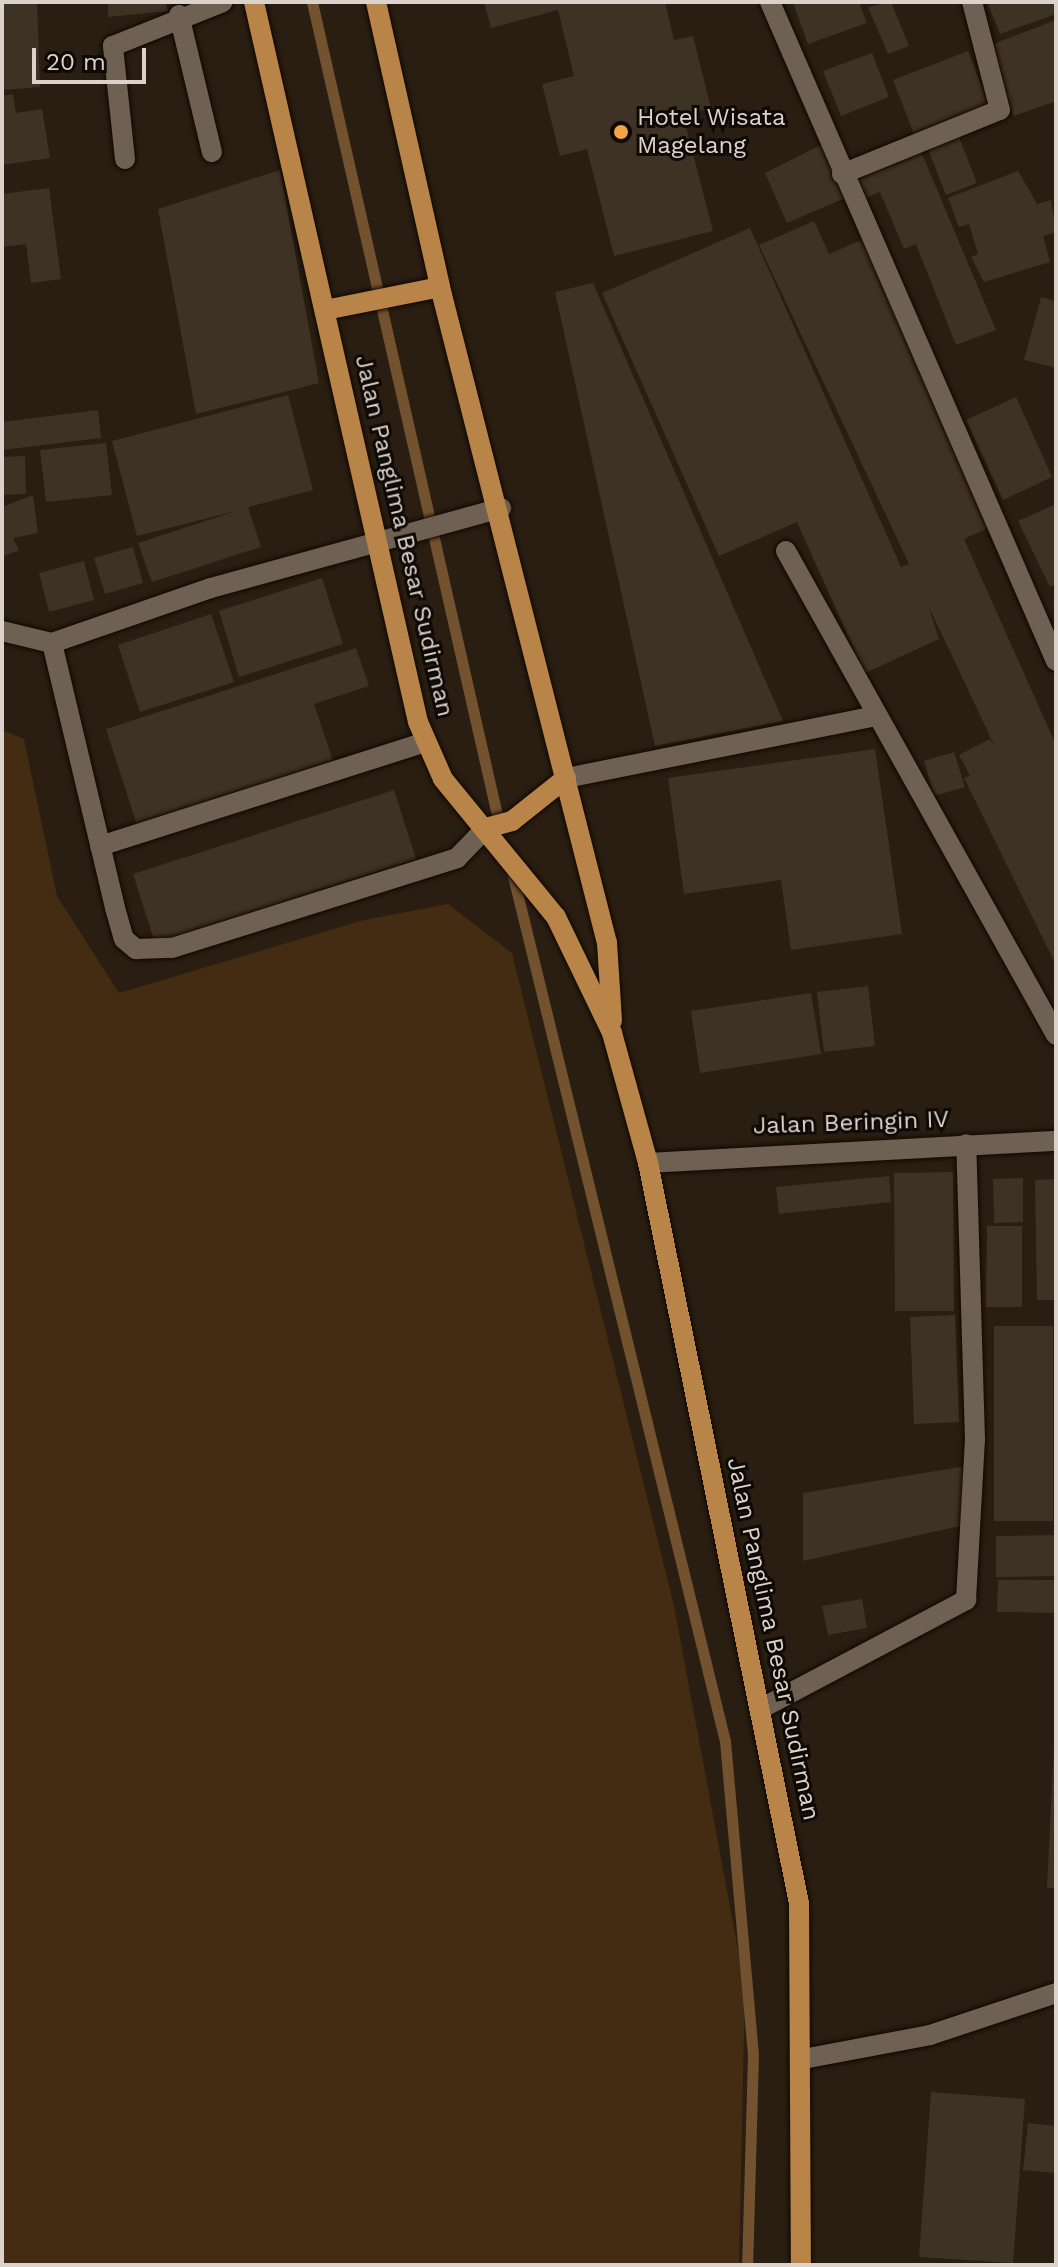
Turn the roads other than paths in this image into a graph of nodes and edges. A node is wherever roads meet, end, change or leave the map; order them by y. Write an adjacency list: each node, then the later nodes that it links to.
1 (223, 2): 6 (street)
2 (254, 2): 11 (main road, Jalan Panglima Besar Sudirman)
3 (376, 2): 10 (main road, Jalan Panglima Besar Sudirman)
4 (770, 2): 9 (street)
5 (972, 2): 9 (street)
6 (179, 15): 7 (street); 8 (street)
7 (212, 152)
8 (125, 159)
9 (842, 174): 17 (street)
10 (440, 287): 11 (main road); 12 (main road, Jalan Panglima Besar Sudirman)
11 (325, 310): 13 (main road, Jalan Panglima Besar Sudirman)
12 (501, 508): 13 (street); 20 (main road, Jalan Panglima Besar Sudirman)
13 (380, 538): 16 (street); 19 (main road, Jalan Panglima Besar Sudirman)
14 (786, 551): 18 (street)
15 (2, 631): 16 (street)
16 (52, 643): 22 (street)
17 (1056, 661)
18 (877, 716): 20 (street); 24 (street)
19 (425, 742): 21 (main road, Jalan Panglima Besar Sudirman); 22 (street)
20 (566, 778): 21 (main road); 23 (main road, Jalan Panglima Besar Sudirman)
21 (486, 828): 22 (street); 23 (main road, Jalan Panglima Besar Sudirman)
22 (100, 846)
23 (612, 1033): 27 (main road, Jalan Panglima Besar Sudirman)
24 (1056, 1035)
25 (1056, 1141): 26 (street, Jalan Beringin IV)
26 (966, 1144): 27 (street, Jalan Beringin IV); 28 (street)
27 (648, 1163): 28 (main road, Jalan Panglima Besar Sudirman)
28 (764, 1707): 30 (main road, Jalan Panglima Besar Sudirman)
29 (1056, 1993): 30 (street)
30 (803, 2059): 31 (main road, Jalan Panglima Besar Sudirman)
31 (801, 2265)

